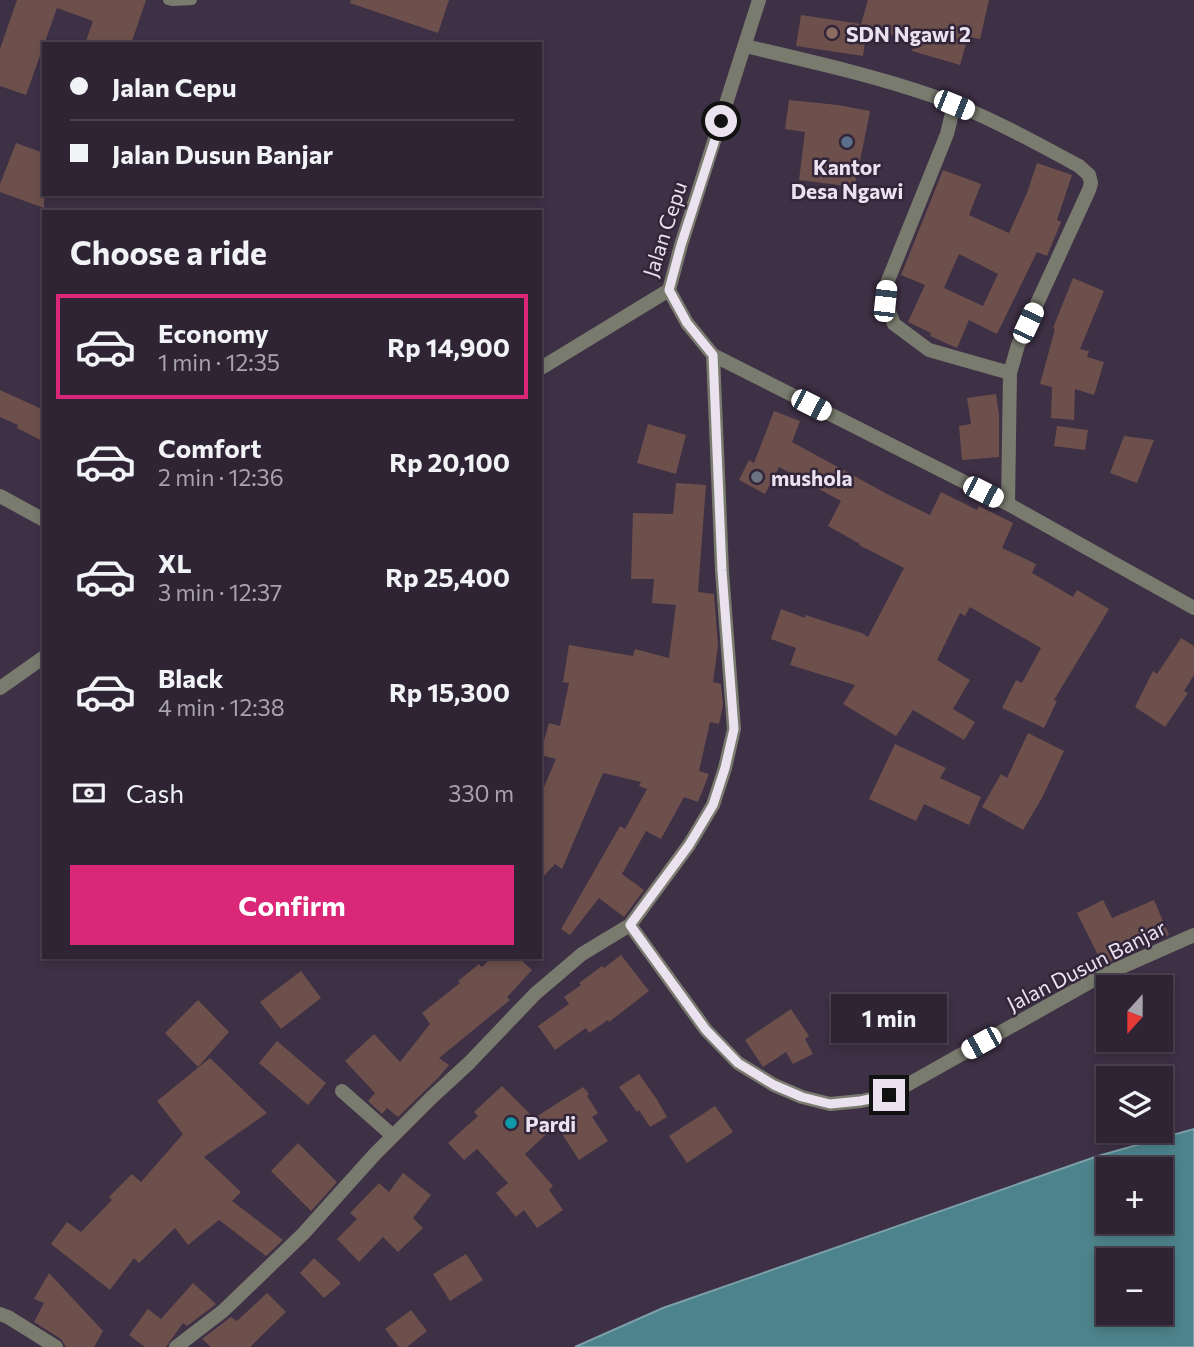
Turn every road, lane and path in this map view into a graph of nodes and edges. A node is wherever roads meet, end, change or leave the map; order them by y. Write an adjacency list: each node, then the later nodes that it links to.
1 (168, 0): 2 (lane)
2 (192, 0)
3 (759, 0): 4 (street, Jalan Cepu)
4 (746, 46): 5 (street); 6 (street, Jalan Cepu)
5 (954, 105): 9 (street); 9 (street)
6 (669, 290): 7 (street); 8 (street, Jalan Cepu)
7 (713, 355): 11 (street); 16 (street)
8 (542, 367)
9 (1010, 373): 11 (street)
10 (0, 496): 12 (street)
11 (1008, 504): 13 (street)
12 (42, 519)
13 (1194, 608)
14 (42, 658): 15 (street)
15 (0, 688)
16 (630, 925): 17 (street, Jalan Dusun Banjar); 19 (street)
17 (1194, 935)
18 (342, 1091): 19 (street)
19 (393, 1136): 22 (street)
20 (0, 1314): 21 (street)
21 (56, 1347)
22 (176, 1347)

